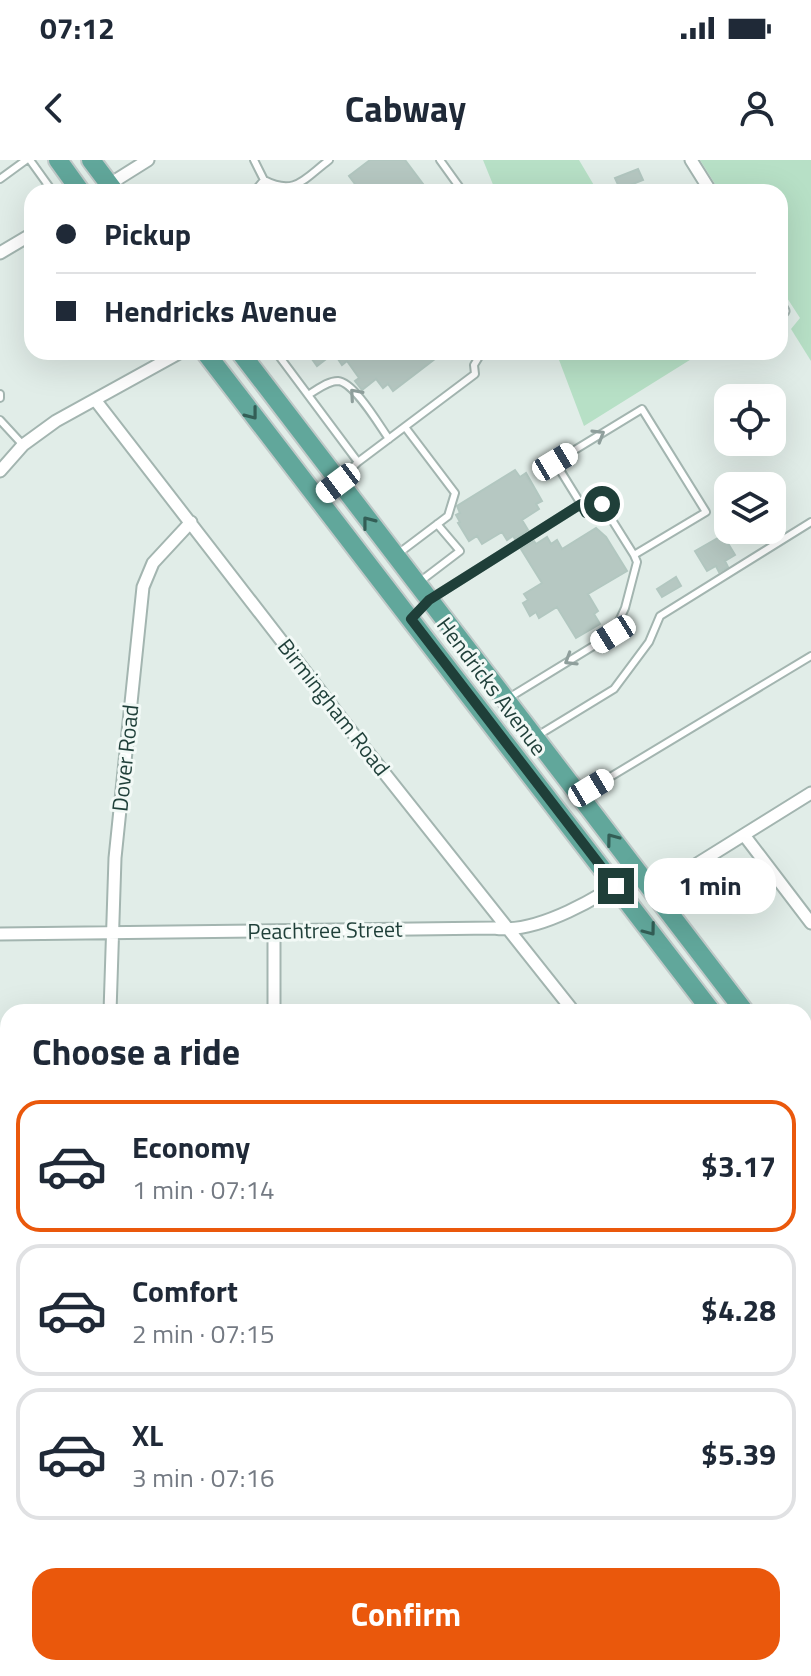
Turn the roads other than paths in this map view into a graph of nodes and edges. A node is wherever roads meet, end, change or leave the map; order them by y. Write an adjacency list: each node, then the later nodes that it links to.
1 (28, 160): 9 (lane); 11 (lane)
2 (58, 160): 12 (main road)
3 (91, 160): 13 (main road)
4 (148, 160): 14 (street)
5 (329, 160): 17 (lane)
6 (440, 160): 18 (lane)
7 (691, 160): 19 (street)
8 (256, 161): 10 (lane)
9 (0, 179)
10 (264, 180): 15 (lane); 16 (lane)
11 (47, 184)
12 (75, 184)
13 (104, 184)
14 (115, 184)
15 (261, 184)
16 (272, 184)
17 (294, 184)
18 (457, 184)
19 (706, 184)
20 (24, 239): 21 (street)
21 (0, 253)
22 (167, 360): 28 (street)
23 (211, 360): 36 (main road, Hendricks Avenue, one-way to 36)
24 (246, 360): 35 (main road, Hendricks Avenue)
25 (282, 360): 27 (lane)
26 (477, 360): 30 (lane)
27 (308, 395): 31 (lane, one-way to 27); 33 (lane)
28 (96, 401): 32 (street); 38 (street, Birmingham Road)
29 (0, 420): 32 (lane)
30 (405, 427): 31 (lane); 40 (lane)
31 (389, 439): 33 (lane)
32 (23, 445): 34 (street)
33 (358, 462): 35 (lane)
34 (0, 471)
35 (338, 483): 36 (main road); 42 (main road, Hendricks Avenue, one-way to 35)
36 (318, 498): 45 (main road, Hendricks Avenue)
37 (581, 504): 41 (lane); 41 (lane, one-way to 41); 44 (lane)
38 (191, 522): 57 (street, Birmingham Road); 59 (street, Dover Road)
39 (811, 522): 48 (lane)
40 (437, 524): 42 (lane); 43 (lane)
41 (634, 555): 47 (lane, one-way to 47)
42 (395, 556): 43 (main road, Hendricks Avenue)
43 (417, 584): 44 (main road, Hendricks Avenue)
44 (429, 600): 45 (main road); 47 (main road, Hendricks Avenue)
45 (411, 619): 49 (main road, Hendricks Avenue)
46 (811, 656): 51 (lane)
47 (505, 700): 48 (main road, Hendricks Avenue)
48 (534, 738): 49 (main road); 51 (main road, Hendricks Avenue)
49 (513, 755): 54 (main road, Hendricks Avenue)
50 (811, 793): 52 (street)
51 (579, 796): 53 (main road, Hendricks Avenue, one-way to 51)
52 (744, 835): 55 (street); 56 (street)
53 (636, 871): 54 (street, Peachtree Street); 55 (main road, Hendricks Avenue)
54 (616, 886): 57 (street, Peachtree Street); 64 (main road, Hendricks Avenue, one-way to 64)
55 (652, 892): 65 (main road, Hendricks Avenue)
56 (811, 923)
57 (509, 930): 58 (street, Peachtree Street); 63 (street, Birmingham Road)
58 (274, 931): 59 (street, Peachtree Street); 62 (street)
59 (113, 933): 60 (street, Peachtree Street); 61 (street, Dover Road)
60 (0, 934)
61 (110, 1004)
62 (274, 1004)
63 (568, 1004)
64 (706, 1004)
65 (739, 1004)

